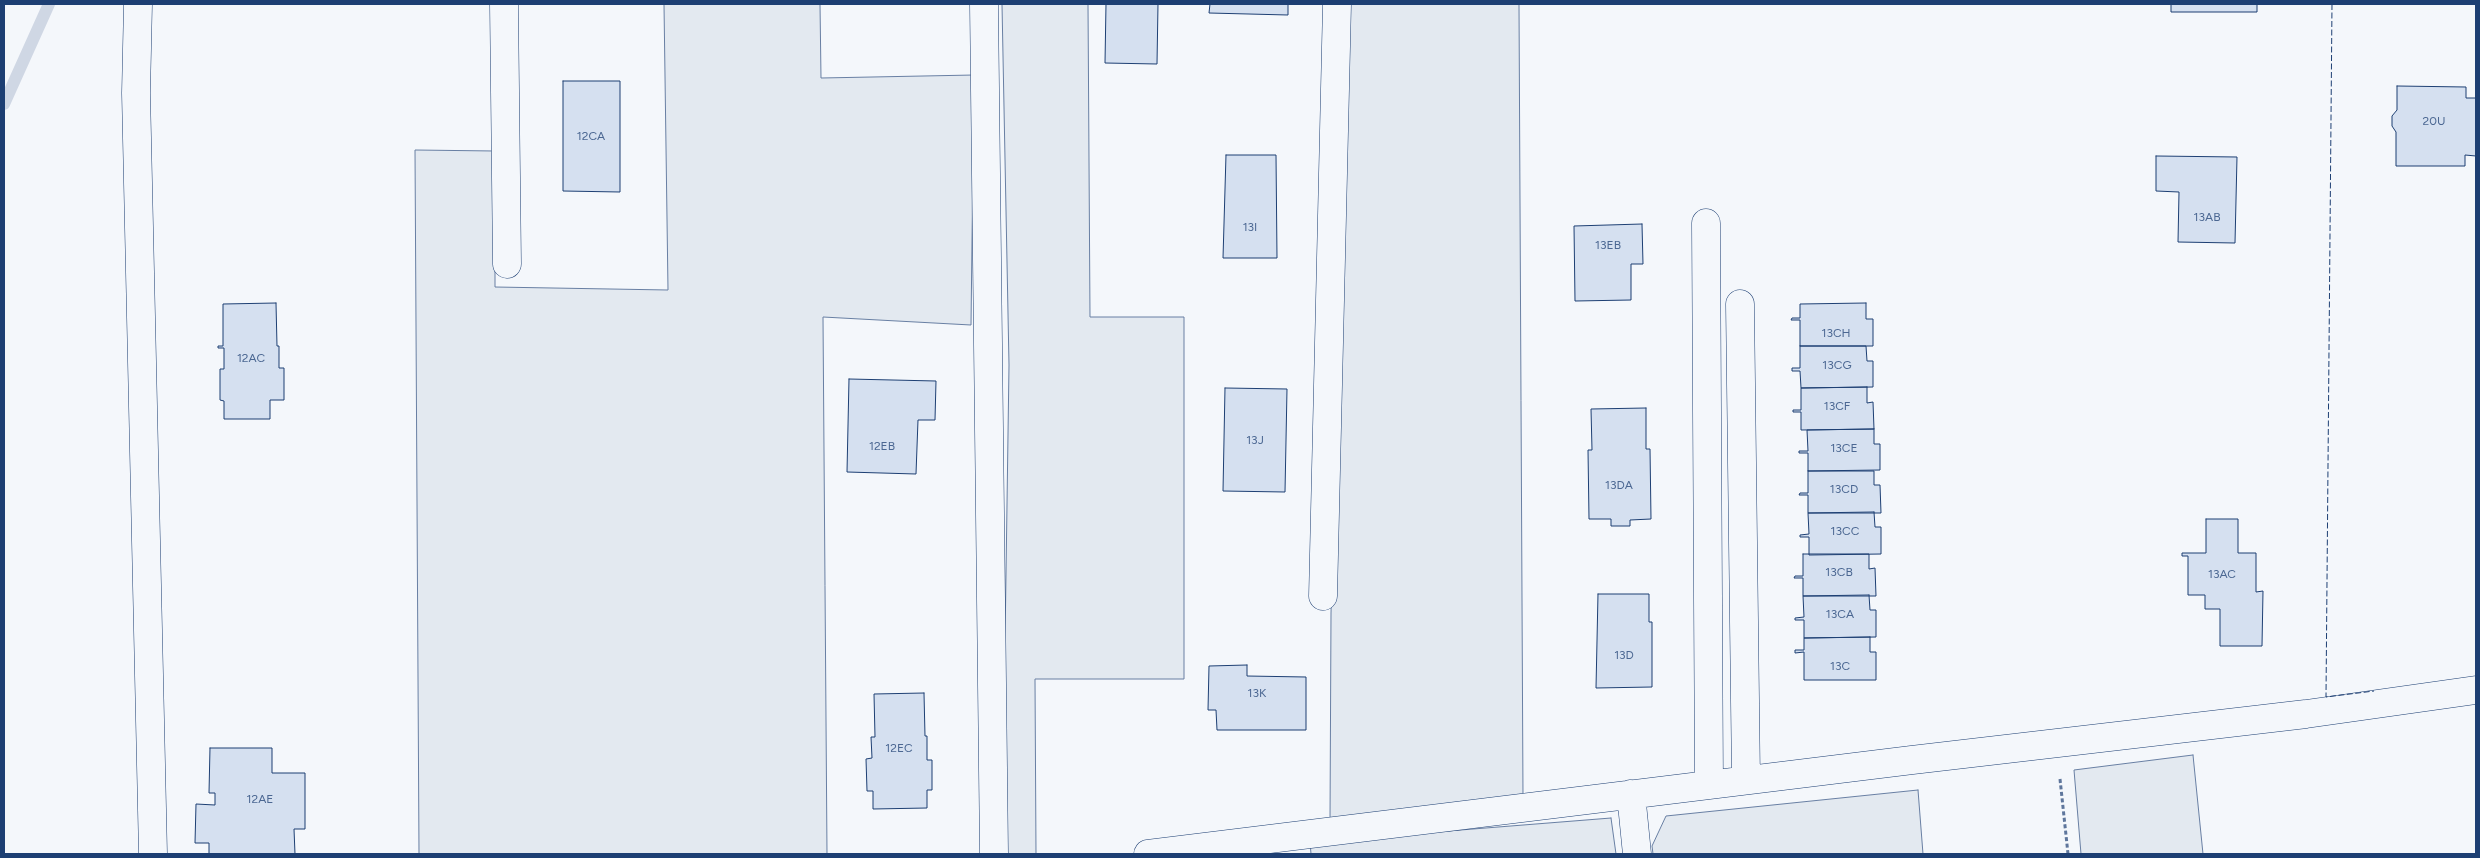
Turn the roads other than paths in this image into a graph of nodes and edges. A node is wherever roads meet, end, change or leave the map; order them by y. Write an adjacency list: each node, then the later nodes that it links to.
1 (138, 4): 13 (street)
2 (504, 4): 6 (street)
3 (984, 4): 14 (street)
4 (1338, 4): 8 (street)
5 (1706, 223): 11 (street)
6 (507, 264)
7 (1740, 304): 10 (street)
8 (1322, 596)
9 (2476, 690): 10 (street)
10 (1746, 780): 11 (street)
11 (1709, 785): 12 (street)
12 (1630, 794): 15 (street); 16 (street)
13 (152, 854)
14 (994, 854)
15 (1148, 854)
16 (1637, 854)

